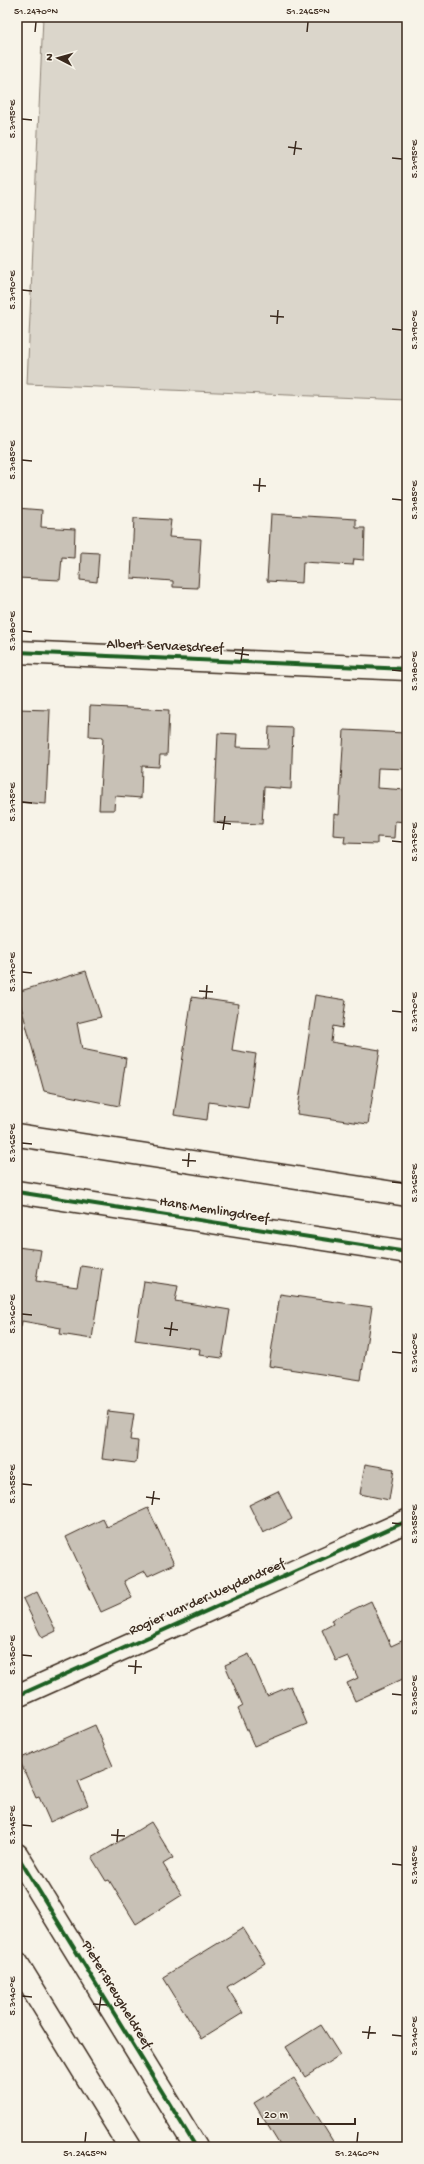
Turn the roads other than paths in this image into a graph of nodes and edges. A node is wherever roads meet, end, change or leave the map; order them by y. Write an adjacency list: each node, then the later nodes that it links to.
1 (17, 652): 2 (street, Albert Servaesdreef)
2 (407, 668)
3 (17, 1135): 5 (street)
4 (17, 1192): 6 (street, Hans Memlingdreef)
5 (407, 1195)
6 (407, 1252)
7 (407, 1521): 8 (street, Rogier van der Weydendreef)
8 (17, 1696)
9 (17, 1854): 12 (street, Pieter Breugheldreef)
10 (17, 1963): 11 (street)
11 (130, 2147)
12 (196, 2147)

